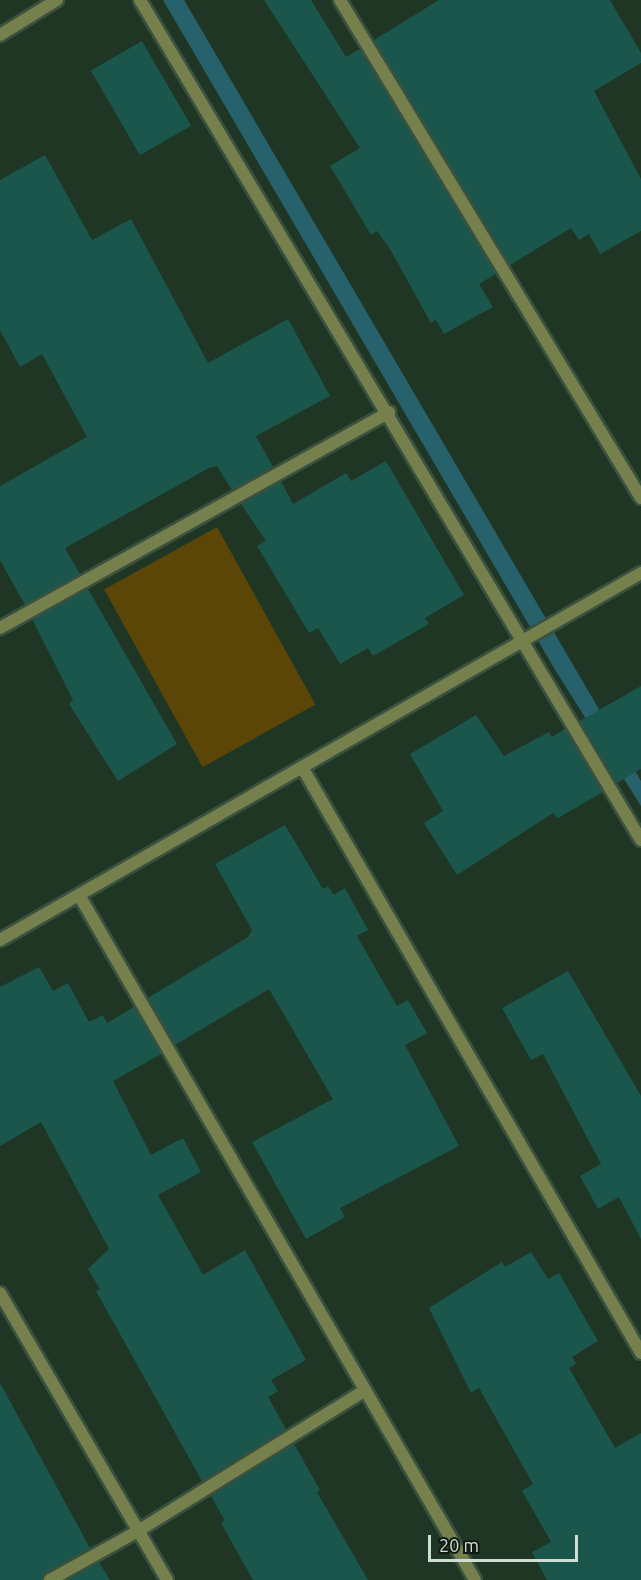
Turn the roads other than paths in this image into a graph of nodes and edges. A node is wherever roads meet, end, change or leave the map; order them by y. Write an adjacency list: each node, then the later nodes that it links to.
1 (57, 0): 4 (street)
2 (140, 0): 5 (street)
3 (340, 0): 6 (street)
4 (0, 35)
5 (389, 412): 8 (street); 9 (street)
6 (641, 498)
7 (641, 573): 9 (street)
8 (0, 628)
9 (528, 638): 10 (street); 11 (street)
10 (302, 767): 12 (street); 15 (street)
11 (641, 840)
12 (79, 895): 13 (street); 16 (street)
13 (0, 940)
14 (0, 1293): 17 (street)
15 (641, 1353)
16 (365, 1390): 17 (street); 20 (street)
17 (138, 1531): 18 (street); 19 (street)
18 (50, 1580)
19 (167, 1580)
20 (475, 1580)

